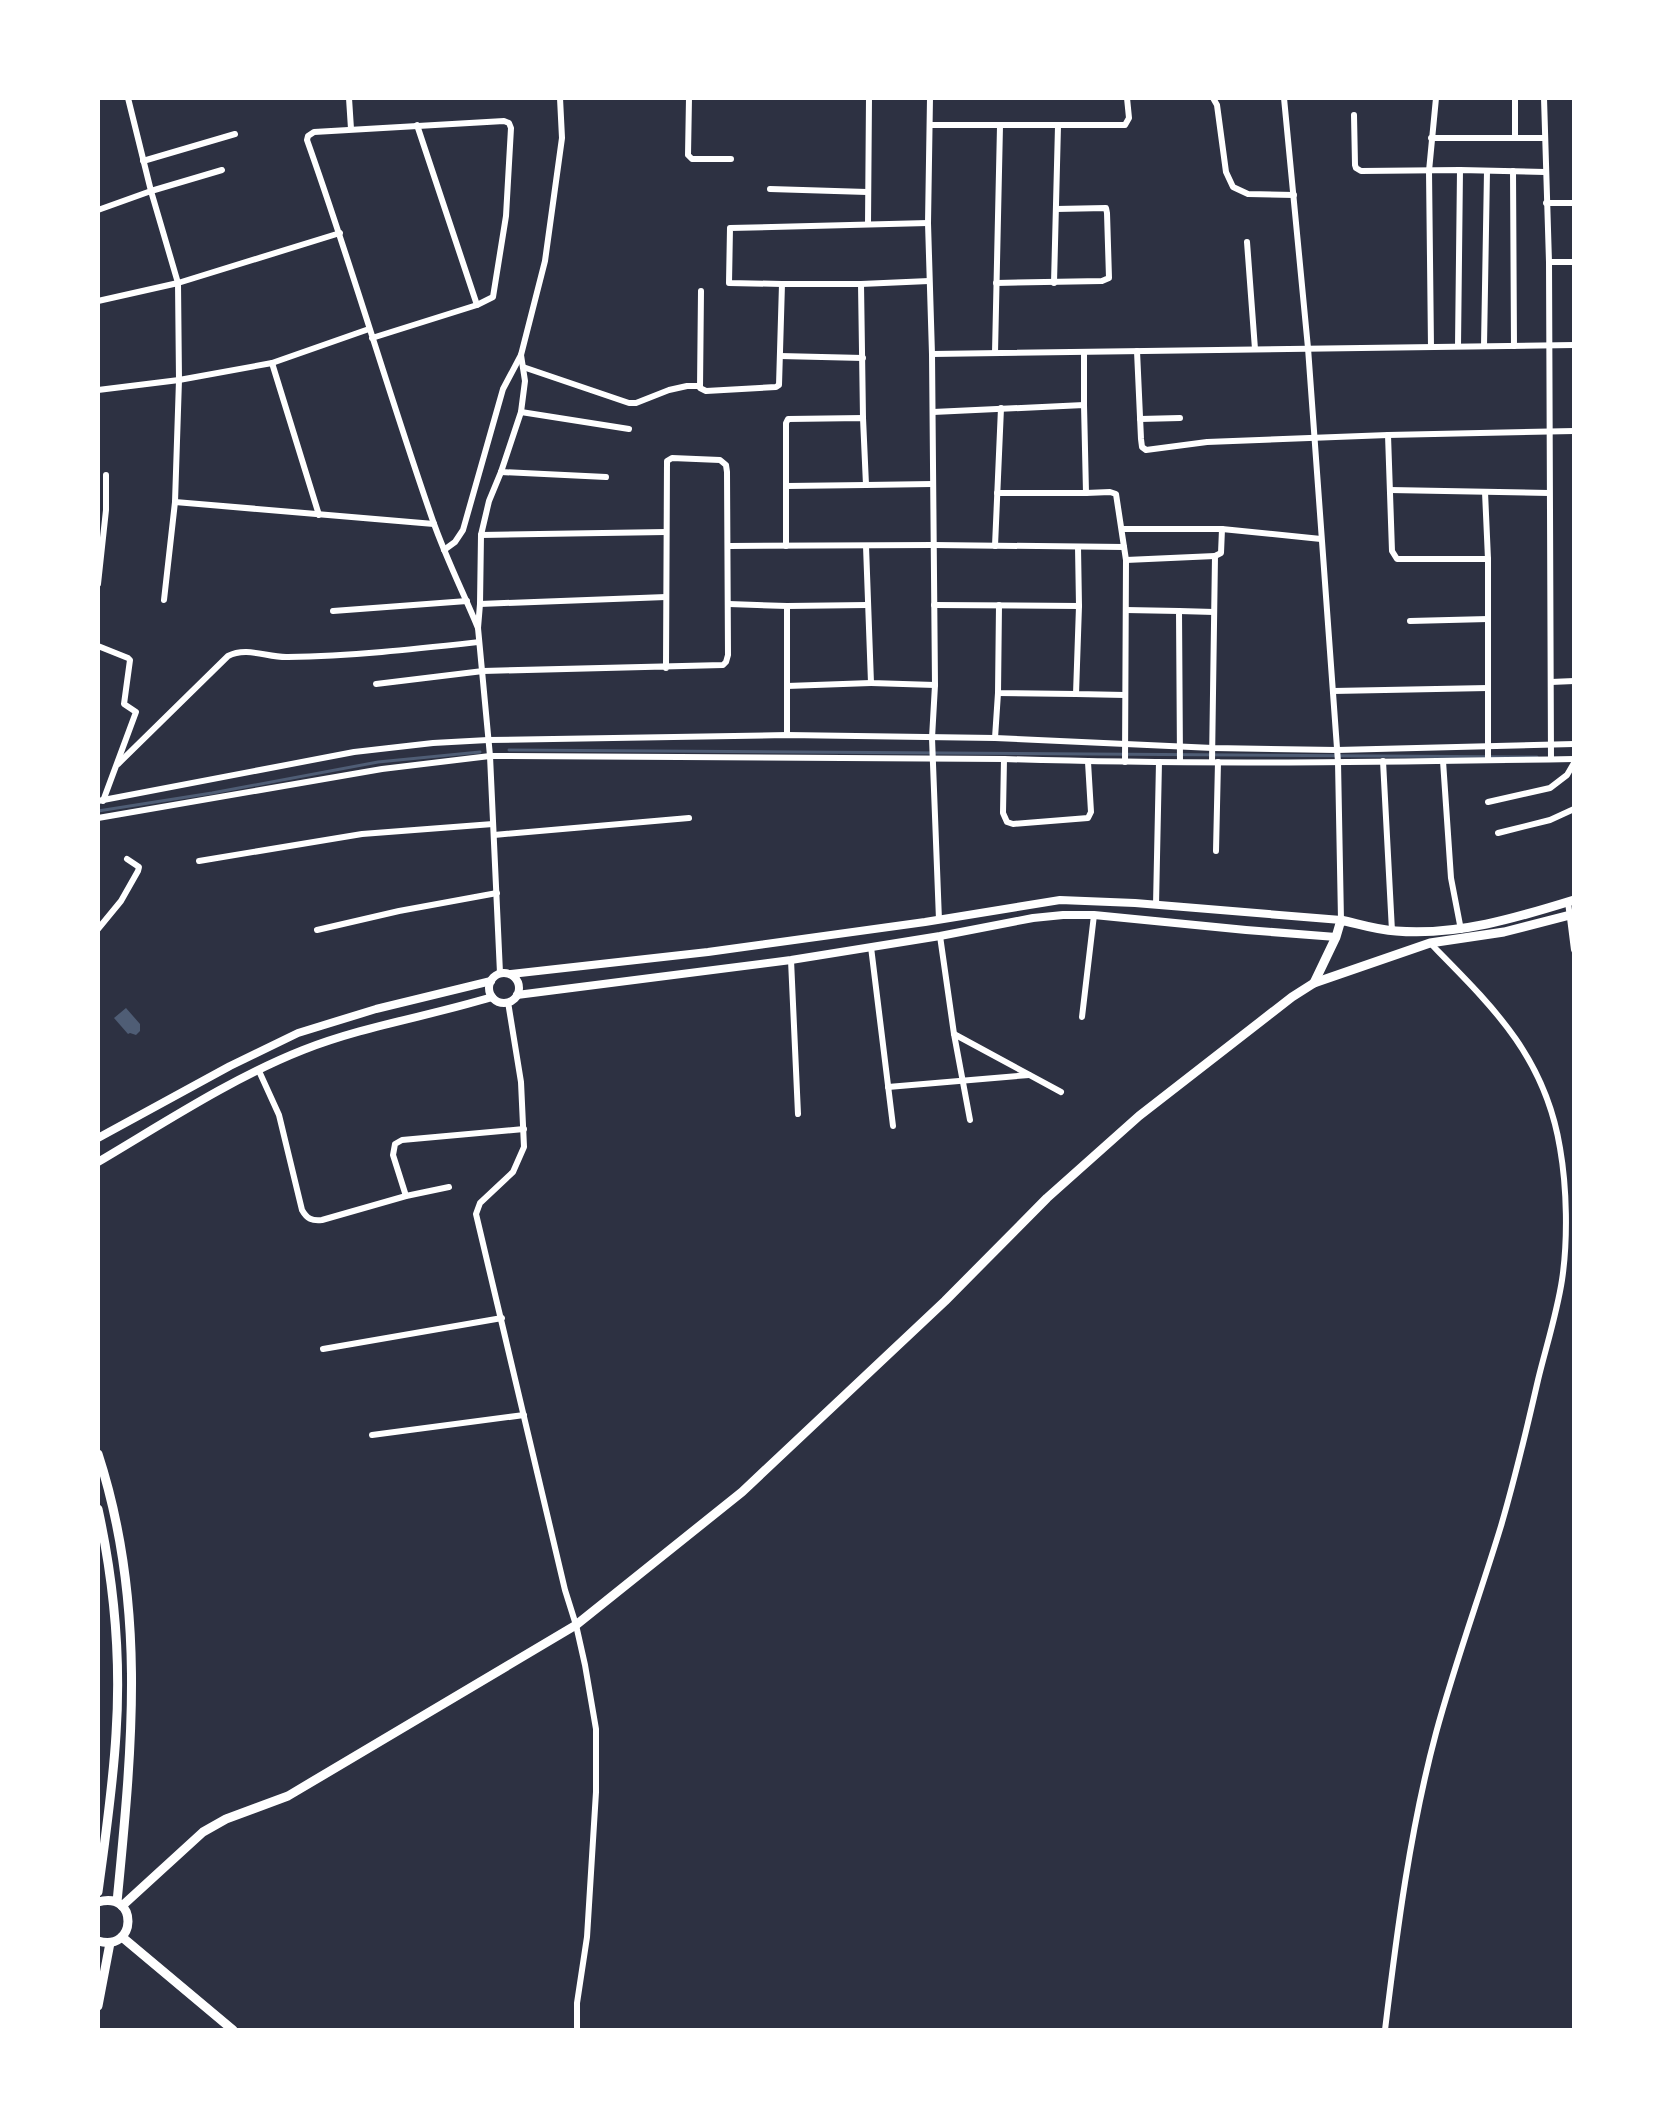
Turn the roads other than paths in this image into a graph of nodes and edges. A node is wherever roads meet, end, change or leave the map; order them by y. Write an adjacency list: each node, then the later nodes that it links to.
1 (128, 98): 24 (street)
2 (349, 98): 18 (street)
3 (560, 98): 68 (street)
4 (689, 98): 23 (street)
5 (869, 98): 33 (street)
6 (930, 98): 15 (street)
7 (1127, 98): 17 (street)
8 (1213, 98): 34 (street)
9 (1284, 98): 34 (street)
10 (1436, 98): 20 (street)
11 (1515, 98): 21 (street)
12 (1544, 98): 22 (street)
13 (1354, 115): 27 (street)
14 (417, 125): 18 (street); 53 (street); 53 (street)
15 (931, 125): 16 (street); 39 (street)
16 (1000, 126): 17 (street); 47 (street)
17 (1058, 126): 37 (street)
18 (351, 129): 41 (street)
19 (235, 134): 24 (street)
20 (1431, 138): 21 (street); 27 (street)
21 (1515, 138): 22 (street)
22 (1545, 138): 30 (street)
23 (731, 159)
24 (143, 161): 32 (street)
25 (222, 170): 32 (street)
26 (1460, 170): 27 (street); 28 (street); 58 (street)
27 (1429, 171): 61 (street)
28 (1487, 171): 29 (street); 59 (street)
29 (1513, 171): 30 (street); 60 (street)
30 (1545, 172): 35 (street)
31 (770, 189): 33 (street)
32 (151, 191): 38 (street); 46 (street)
33 (867, 192): 40 (street)
34 (1294, 195): 62 (street)
35 (1546, 203): 36 (street); 43 (street)
36 (1574, 203)
37 (1056, 209): 48 (street); 48 (street)
38 (98, 210)
39 (928, 223): 40 (street); 45 (street)
40 (868, 224): 49 (street)
41 (340, 233): 46 (street); 54 (street)
42 (1247, 242): 63 (street)
43 (1549, 262): 44 (street); 56 (street)
44 (1574, 262)
45 (929, 281): 50 (street); 67 (street)
46 (178, 283): 52 (street); 73 (street)
47 (996, 283): 48 (street); 66 (street)
48 (1054, 283)
49 (782, 284): 50 (street); 69 (street)
50 (861, 284): 70 (street)
51 (701, 291): 74 (street)
52 (98, 301)
53 (477, 305): 55 (street)
54 (369, 329): 55 (street); 71 (street)
55 (372, 338): 101 (street)
56 (1548, 345): 57 (street); 60 (street); 84 (street)
57 (1574, 345)
58 (1458, 346): 59 (street); 61 (street)
59 (1484, 346): 60 (street)
60 (1514, 346)
61 (1431, 347): 62 (street)
62 (1308, 348): 63 (street); 87 (street)
63 (1255, 349): 64 (street)
64 (1137, 351): 65 (street); 82 (street)
65 (1084, 352): 66 (street); 76 (street)
66 (995, 353): 67 (street)
67 (932, 354): 79 (street)
68 (521, 355): 72 (street); 115 (street)
69 (780, 356): 70 (street); 74 (street)
70 (863, 358): 80 (street)
71 (272, 363): 73 (street); 100 (street)
72 (523, 367): 74 (street); 78 (street)
73 (179, 380): 75 (street); 99 (street)
74 (700, 386)
75 (98, 390)
76 (1084, 405): 77 (street); 97 (street)
77 (1001, 408): 79 (street); 96 (street)
78 (521, 412): 83 (street); 88 (street)
79 (933, 412): 91 (street)
80 (863, 418): 92 (street); 93 (street)
81 (1180, 418): 82 (street)
82 (1140, 419): 87 (street)
83 (629, 429)
84 (1548, 431): 85 (street); 86 (street); 98 (street)
85 (1574, 431)
86 (1388, 435): 87 (street); 94 (street)
87 (1313, 439): 106 (street)
88 (501, 472): 90 (street); 105 (street)
89 (106, 475): 114 (street)
90 (606, 477)
91 (932, 484): 92 (street); 107 (street)
92 (866, 485): 93 (street)
93 (787, 486): 109 (street)
94 (1390, 490): 95 (street); 117 (street)
95 (1485, 492): 98 (street); 117 (street)
96 (997, 493): 97 (street); 111 (street)
97 (1086, 493): 102 (street)
98 (1549, 493): 142 (street)
99 (175, 502): 100 (street); 121 (street)
100 (319, 515): 101 (street)
101 (434, 524): 115 (street)
102 (1123, 529): 103 (street); 113 (street)
103 (1222, 529): 106 (street); 116 (street)
104 (666, 532): 105 (street); 108 (street); 120 (street)
105 (481, 535): 123 (street)
106 (1321, 539): 148 (street)
107 (934, 545): 110 (street); 111 (street); 126 (street)
108 (729, 546): 109 (street); 124 (street)
109 (786, 546): 110 (street)
110 (866, 546): 125 (street)
111 (995, 546): 112 (street)
112 (1078, 547): 113 (street); 129 (street)
113 (1124, 547): 118 (street)
114 (100, 549): 119 (street)
115 (444, 550): 122 (street)
116 (1215, 556): 118 (street); 133 (street)
117 (1488, 559): 134 (street)
118 (1126, 560): 130 (street)
119 (98, 584)
120 (666, 597): 123 (street); 139 (street)
121 (164, 600)
122 (467, 601): 131 (street); 136 (street)
123 (480, 604): 136 (street)
124 (729, 604): 128 (street); 139 (street)
125 (867, 605): 128 (street); 143 (street)
126 (934, 605): 127 (street); 145 (street)
127 (999, 605): 129 (street); 149 (street)
128 (787, 606): 146 (street)
129 (1079, 606): 150 (street)
130 (1126, 610): 132 (street); 151 (street)
131 (333, 611)
132 (1179, 611): 133 (street); 158 (street)
133 (1214, 612): 159 (street)
134 (1488, 619): 135 (street); 147 (street)
135 (1410, 621)
136 (478, 628): 137 (street)
137 (479, 642): 140 (street); 176 (street)
138 (98, 646): 176 (street)
139 (666, 668): 140 (street)
140 (483, 671): 144 (street); 155 (street)
141 (1574, 681): 142 (street)
142 (1551, 682): 162 (street)
143 (871, 683): 145 (street); 146 (street)
144 (376, 684)
145 (935, 685): 153 (street)
146 (787, 686): 152 (street)
147 (1488, 688): 148 (street); 160 (street)
148 (1333, 691): 161 (street)
149 (998, 693): 150 (street); 154 (street)
150 (1076, 694): 151 (street)
151 (1125, 695): 156 (street)
152 (787, 735): 153 (street); 155 (street)
153 (932, 738): 154 (street); 164 (street)
154 (995, 738): 156 (street)
155 (488, 740): 163 (street); 177 (street)
156 (1125, 744): 158 (street); 171 (street)
157 (1574, 744): 162 (street)
158 (1180, 746): 159 (street); 173 (street)
159 (1213, 748): 161 (street); 174 (street)
160 (1488, 749): 161 (street); 162 (street); 166 (street)
161 (1337, 751): 175 (street)
162 (1551, 752): 166 (street); 169 (street)
163 (490, 756): 164 (street); 178 (street); 184 (street)
164 (932, 759): 165 (street); 195 (street)
165 (1004, 759): 170 (street); 170 (street)
166 (1488, 760): 168 (street)
167 (1383, 761): 168 (street); 175 (street); 200 (street)
168 (1443, 761): 199 (street)
169 (1574, 761): 180 (street)
170 (1088, 762): 171 (street)
171 (1125, 762): 172 (street)
172 (1159, 762): 173 (street); 192 (street)
173 (1180, 762): 174 (street)
174 (1215, 762): 175 (street); 187 (street)
175 (1338, 762): 196 (street)
176 (118, 764): 179 (street)
177 (215, 778): 178 (street); 179 (street)
178 (219, 797): 182 (street)
179 (101, 801)
180 (1488, 802)
181 (1574, 809): 185 (street)
182 (98, 818)
183 (689, 818): 186 (street)
184 (493, 824): 186 (street); 189 (street)
185 (1498, 833)
186 (494, 835): 190 (street)
187 (1216, 851)
188 (127, 859): 197 (street)
189 (199, 861)
190 (497, 893): 198 (street); 207 (street)
191 (1571, 901): 193 (street); 199 (main road)
192 (1156, 905): 195 (street); 196 (street)
193 (1573, 914): 203 (main road); 205 (street)
194 (1094, 915): 201 (street); 202 (street); 214 (street)
195 (939, 920): 208 (street)
196 (1341, 920): 200 (main road); 202 (main road)
197 (98, 929)
198 (317, 930)
199 (1461, 930): 203 (main road)
200 (1392, 931): 203 (main road)
201 (940, 936): 204 (street); 215 (street)
202 (1336, 937): 210 (main road)
203 (1429, 938): 210 (main road); 247 (street)
204 (871, 947): 206 (street); 219 (street)
205 (1574, 950)
206 (791, 960): 211 (street); 222 (street)
207 (500, 973): 208 (street); 209 (street)
208 (511, 974): 211 (street)
209 (491, 981): 212 (street); 221 (street)
210 (1314, 983): 237 (main road)
211 (517, 995): 213 (street)
212 (492, 997): 213 (street); 216 (street)
213 (508, 1002): 226 (street)
214 (1082, 1017)
215 (954, 1034): 217 (street); 218 (street)
216 (259, 1071): 224 (street); 230 (street)
217 (1029, 1075): 218 (street); 220 (street)
218 (963, 1081): 219 (street); 223 (street)
219 (888, 1087): 225 (street)
220 (1061, 1092)
221 (157, 1105): 224 (street); 227 (street)
222 (798, 1114)
223 (970, 1120)
224 (167, 1122): 228 (street)
225 (893, 1126)
226 (524, 1129): 230 (street); 231 (street)
227 (98, 1138)
228 (98, 1162)
229 (449, 1187): 230 (street)
230 (406, 1196)
231 (502, 1318): 232 (street); 233 (street)
232 (323, 1349)
233 (524, 1415): 234 (street); 237 (street)
234 (372, 1435)
235 (98, 1454): 240 (main road)
236 (98, 1509): 238 (main road)
237 (576, 1625): 240 (main road); 246 (street)
238 (98, 1892)
239 (98, 1902): 240 (main road)
240 (119, 1904): 241 (main road)
241 (122, 1937): 243 (main road); 245 (main road)
242 (98, 1941): 243 (main road)
243 (110, 1943): 244 (main road)
244 (98, 2006)
245 (233, 2030)
246 (577, 2030)
247 (1385, 2030)

